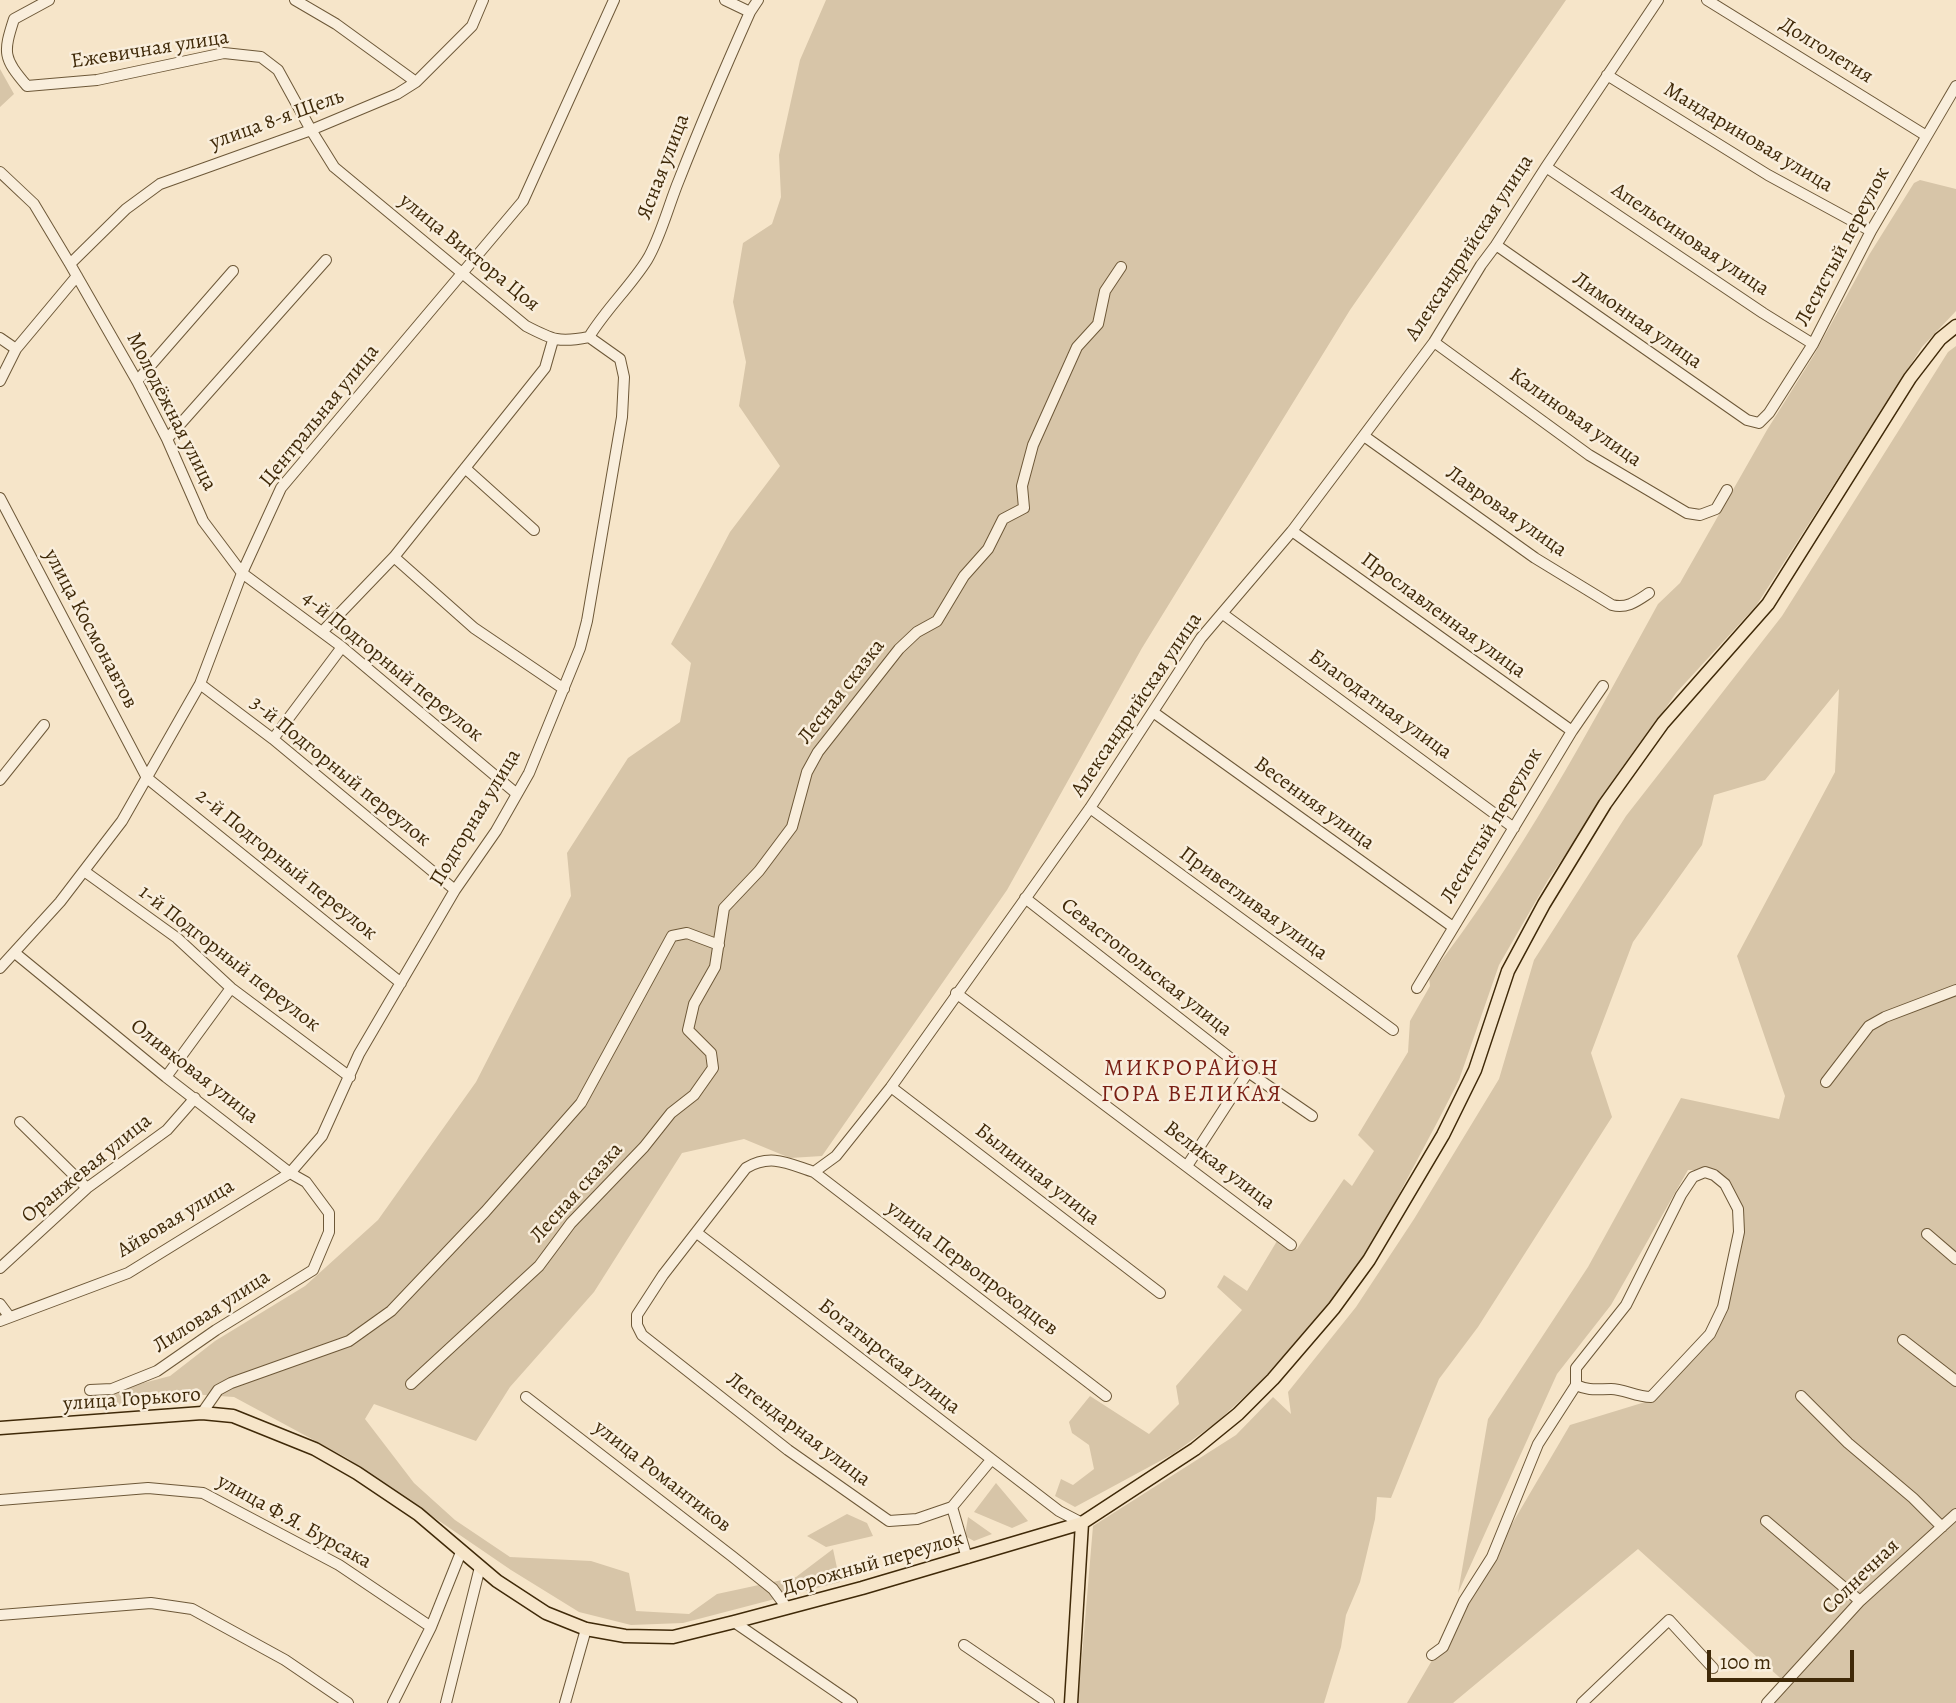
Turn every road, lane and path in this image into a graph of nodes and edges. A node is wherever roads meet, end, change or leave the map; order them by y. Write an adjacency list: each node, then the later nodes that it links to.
1 (49, 0): 13 (street, Ежевичная улица)
2 (295, 0): 11 (street)
3 (483, 0): 11 (street, улица 8-я Щель)
4 (614, 0): 23 (street, Центральная улица)
5 (725, 0): 9 (street)
6 (758, 0): 9 (street, Ясная улица)
7 (1658, 0): 10 (street, Александрийская улица)
8 (1707, 0): 14 (street, Долголетия)
9 (750, 12): 26 (street, Ясная улица)
10 (1607, 75): 15 (street, Александрийская улица); 17 (street, Мандариновая улица)
11 (416, 82): 13 (street, улица 8-я Щель)
12 (1956, 86): 14 (street, Лесистый переулок)
13 (310, 130): 20 (street, улица 8-я Щель); 23 (street, улица Виктора Цоя)
14 (1925, 135): 17 (street, Лесистый переулок)
15 (1546, 167): 18 (street, Александрийская улица); 30 (street, Апельсиновая улица)
16 (0, 172): 20 (street, Молодёжная улица)
17 (1871, 231): 30 (street, Лесистый переулок)
18 (1496, 245): 29 (street, Александрийская улица); 34 (street, Лимонная улица)
19 (326, 260): 36 (street)
20 (71, 264): 24 (street, Молодёжная улица)
21 (1121, 267): 64 (street, Лесная сказка)
22 (233, 271): 33 (street)
23 (462, 275): 28 (street, улица Виктора Цоя); 43 (street, Центральная улица)
24 (77, 276): 31 (street); 33 (street, Молодёжная улица)
25 (1956, 326): 109 (main road, Дорожный переулок)
26 (589, 337): 28 (street); 50 (street, Подгорная улица)
27 (0, 338): 31 (street)
28 (553, 340): 37 (street)
29 (1434, 342): 35 (street, Александрийская улица); 38 (street, Калиновая улица)
30 (1813, 344): 34 (street, Лесистый переулок)
31 (16, 349): 32 (street)
32 (0, 381)
33 (137, 381): 36 (street, Молодёжная улица)
34 (1759, 423)
35 (1364, 436): 41 (street, Александрийская улица); 44 (street, Лавровая улица)
36 (167, 439): 43 (street, Молодёжная улица)
37 (465, 468): 40 (street); 42 (street)
38 (1727, 490)
39 (0, 498): 55 (street, улица Космонавтов)
40 (534, 530)
41 (1292, 531): 45 (street, Александрийская улица); 53 (street, Прославленная улица)
42 (394, 557): 46 (street); 50 (street)
43 (242, 573): 46 (street, 4-й Подгорный переулок); 48 (street, Центральная улица)
44 (1649, 593)
45 (1223, 614): 51 (street, Александрийская улица); 59 (street, Благодатная улица)
46 (322, 632): 47 (street, 4-й Подгорный переулок)
47 (342, 648): 54 (street); 57 (street, 4-й Подгорный переулок)
48 (200, 684): 54 (street, 3-й Подгорный переулок); 55 (street, Центральная улица)
49 (1603, 686): 53 (street, Лесистый переулок)
50 (564, 690): 57 (street, Подгорная улица)
51 (1153, 712): 58 (street, Александрийская улица); 63 (street, Весенняя улица)
52 (44, 724): 56 (street)
53 (1572, 731): 59 (street, Лесистый переулок)
54 (273, 739): 61 (street, 3-й Подгорный переулок)
55 (147, 778): 60 (street, Центральная улица); 67 (street, 2-й Подгорный переулок)
56 (0, 780)
57 (517, 793): 61 (street, Подгорная улица)
58 (1090, 808): 62 (street, Александрийская улица); 72 (street, Приветливая улица)
59 (1514, 828): 63 (street, Лесистый переулок)
60 (84, 871): 65 (street, Центральная улица); 68 (street, 1-й Подгорный переулок)
61 (455, 890): 67 (street, Подгорная улица)
62 (1025, 898): 71 (street, Александрийская улица); 73 (street, Севастопольская улица)
63 (1453, 927): 69 (street, Лесистый переулок)
64 (719, 945): 96 (street, Лесная сказка); 102 (street)
65 (15, 953): 66 (street, Центральная улица); 74 (street, Оливковая улица)
66 (0, 968)
67 (401, 983): 75 (street, Подгорная улица)
68 (231, 988): 74 (street); 75 (street, 1-й Подгорный переулок)
69 (1416, 988)
70 (1956, 990): 76 (street)
71 (956, 993): 77 (street, Александрийская улица); 81 (street, Великая улица)
72 (1393, 1030)
73 (1248, 1072): 79 (street, Севастопольская улица); 81 (street)
74 (166, 1077): 78 (street, Оливковая улица)
75 (350, 1077): 83 (street, Подгорная улица)
76 (1826, 1082)
77 (891, 1087): 82 (street, Александрийская улица); 91 (street, Былинная улица)
78 (195, 1098): 83 (street, Оливковая улица); 84 (street, Оранжевая улица)
79 (1312, 1116)
80 (20, 1122): 84 (street)
81 (1187, 1166): 88 (street, Великая улица)
82 (814, 1172): 86 (street); 100 (street, улица Первопроходцев)
83 (290, 1173): 85 (street, Оливковая улица); 93 (street, Айвовая улица)
84 (87, 1188): 90 (street, Оранжевая улица)
85 (329, 1232): 98 (street, Лиловая улица)
86 (697, 1233): 104 (street, Богатырская улица); 106 (street, Легендарная улица)
87 (1927, 1234): 89 (street)
88 (1291, 1245)
89 (1956, 1259)
90 (0, 1268)
91 (1160, 1293)
92 (0, 1304): 93 (street)
93 (4, 1318)
94 (1903, 1340): 95 (street)
95 (1956, 1381)
96 (411, 1384)
97 (1576, 1385): 97 (street); 121 (street)
98 (90, 1390)
99 (526, 1396): 115 (street, улица Романтиков)
100 (1106, 1396)
101 (1801, 1396): 110 (street)
102 (202, 1413): 103 (main road, улица Горького); 111 (main road, улица Горького)
103 (0, 1428)
104 (991, 1460): 106 (street); 109 (street, Богатырская улица)
105 (0, 1500): 118 (street, улица Ф.Я. Бурсака)
106 (952, 1507): 112 (street)
107 (1956, 1514): 110 (street, Солнечная)
108 (1766, 1521): 114 (street)
109 (1082, 1522): 112 (main road, Дорожный переулок); 129 (main road)
110 (1942, 1527): 114 (street, Солнечная)
111 (461, 1552): 113 (main road, Дорожный переулок); 118 (street)
112 (967, 1558): 115 (main road, Дорожный переулок)
113 (480, 1567): 119 (main road, Дорожный переулок); 125 (street)
114 (1860, 1601): 131 (street, Солнечная)
115 (787, 1608): 117 (main road, Дорожный переулок)
116 (0, 1615): 123 (street)
117 (734, 1622): 119 (main road, Дорожный переулок); 127 (street)
118 (431, 1628): 124 (street)
119 (586, 1629): 126 (street)
120 (964, 1645): 128 (street)
121 (1432, 1655)
122 (1713, 1668): 130 (street)
123 (348, 1703)
124 (393, 1703)
125 (446, 1703)
126 (565, 1703)
127 (852, 1703)
128 (1049, 1703)
129 (1071, 1703)
130 (1582, 1703)
131 (1767, 1703)

